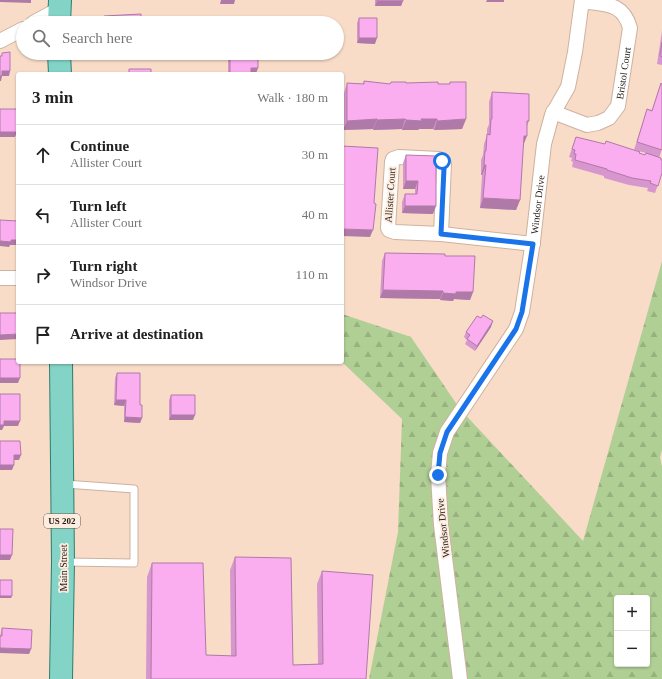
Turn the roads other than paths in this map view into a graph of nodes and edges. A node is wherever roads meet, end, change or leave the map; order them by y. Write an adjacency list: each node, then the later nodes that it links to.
1 (582, 0): 8 (street, Windsor Drive); 8 (street, Bristol Court)
2 (59, 10): 3 (street)
3 (47, 16)
4 (16, 33): 5 (street)
5 (0, 41)
6 (60, 60): 7 (main road)
7 (60, 72)
8 (553, 112): 10 (street, Windsor Drive)
9 (441, 234): 9 (street, Allister Court); 10 (street, Allister Court)
10 (533, 244): 17 (street, Windsor Drive)
11 (0, 278): 12 (street)
12 (16, 278)
13 (61, 364): 14 (main road, Main Street / US 202)
14 (62, 484): 15 (main road, Main Street / US 202); 15 (lane)
15 (63, 562): 16 (main road, Main Street / US 202)
16 (61, 679)
17 (460, 679)

